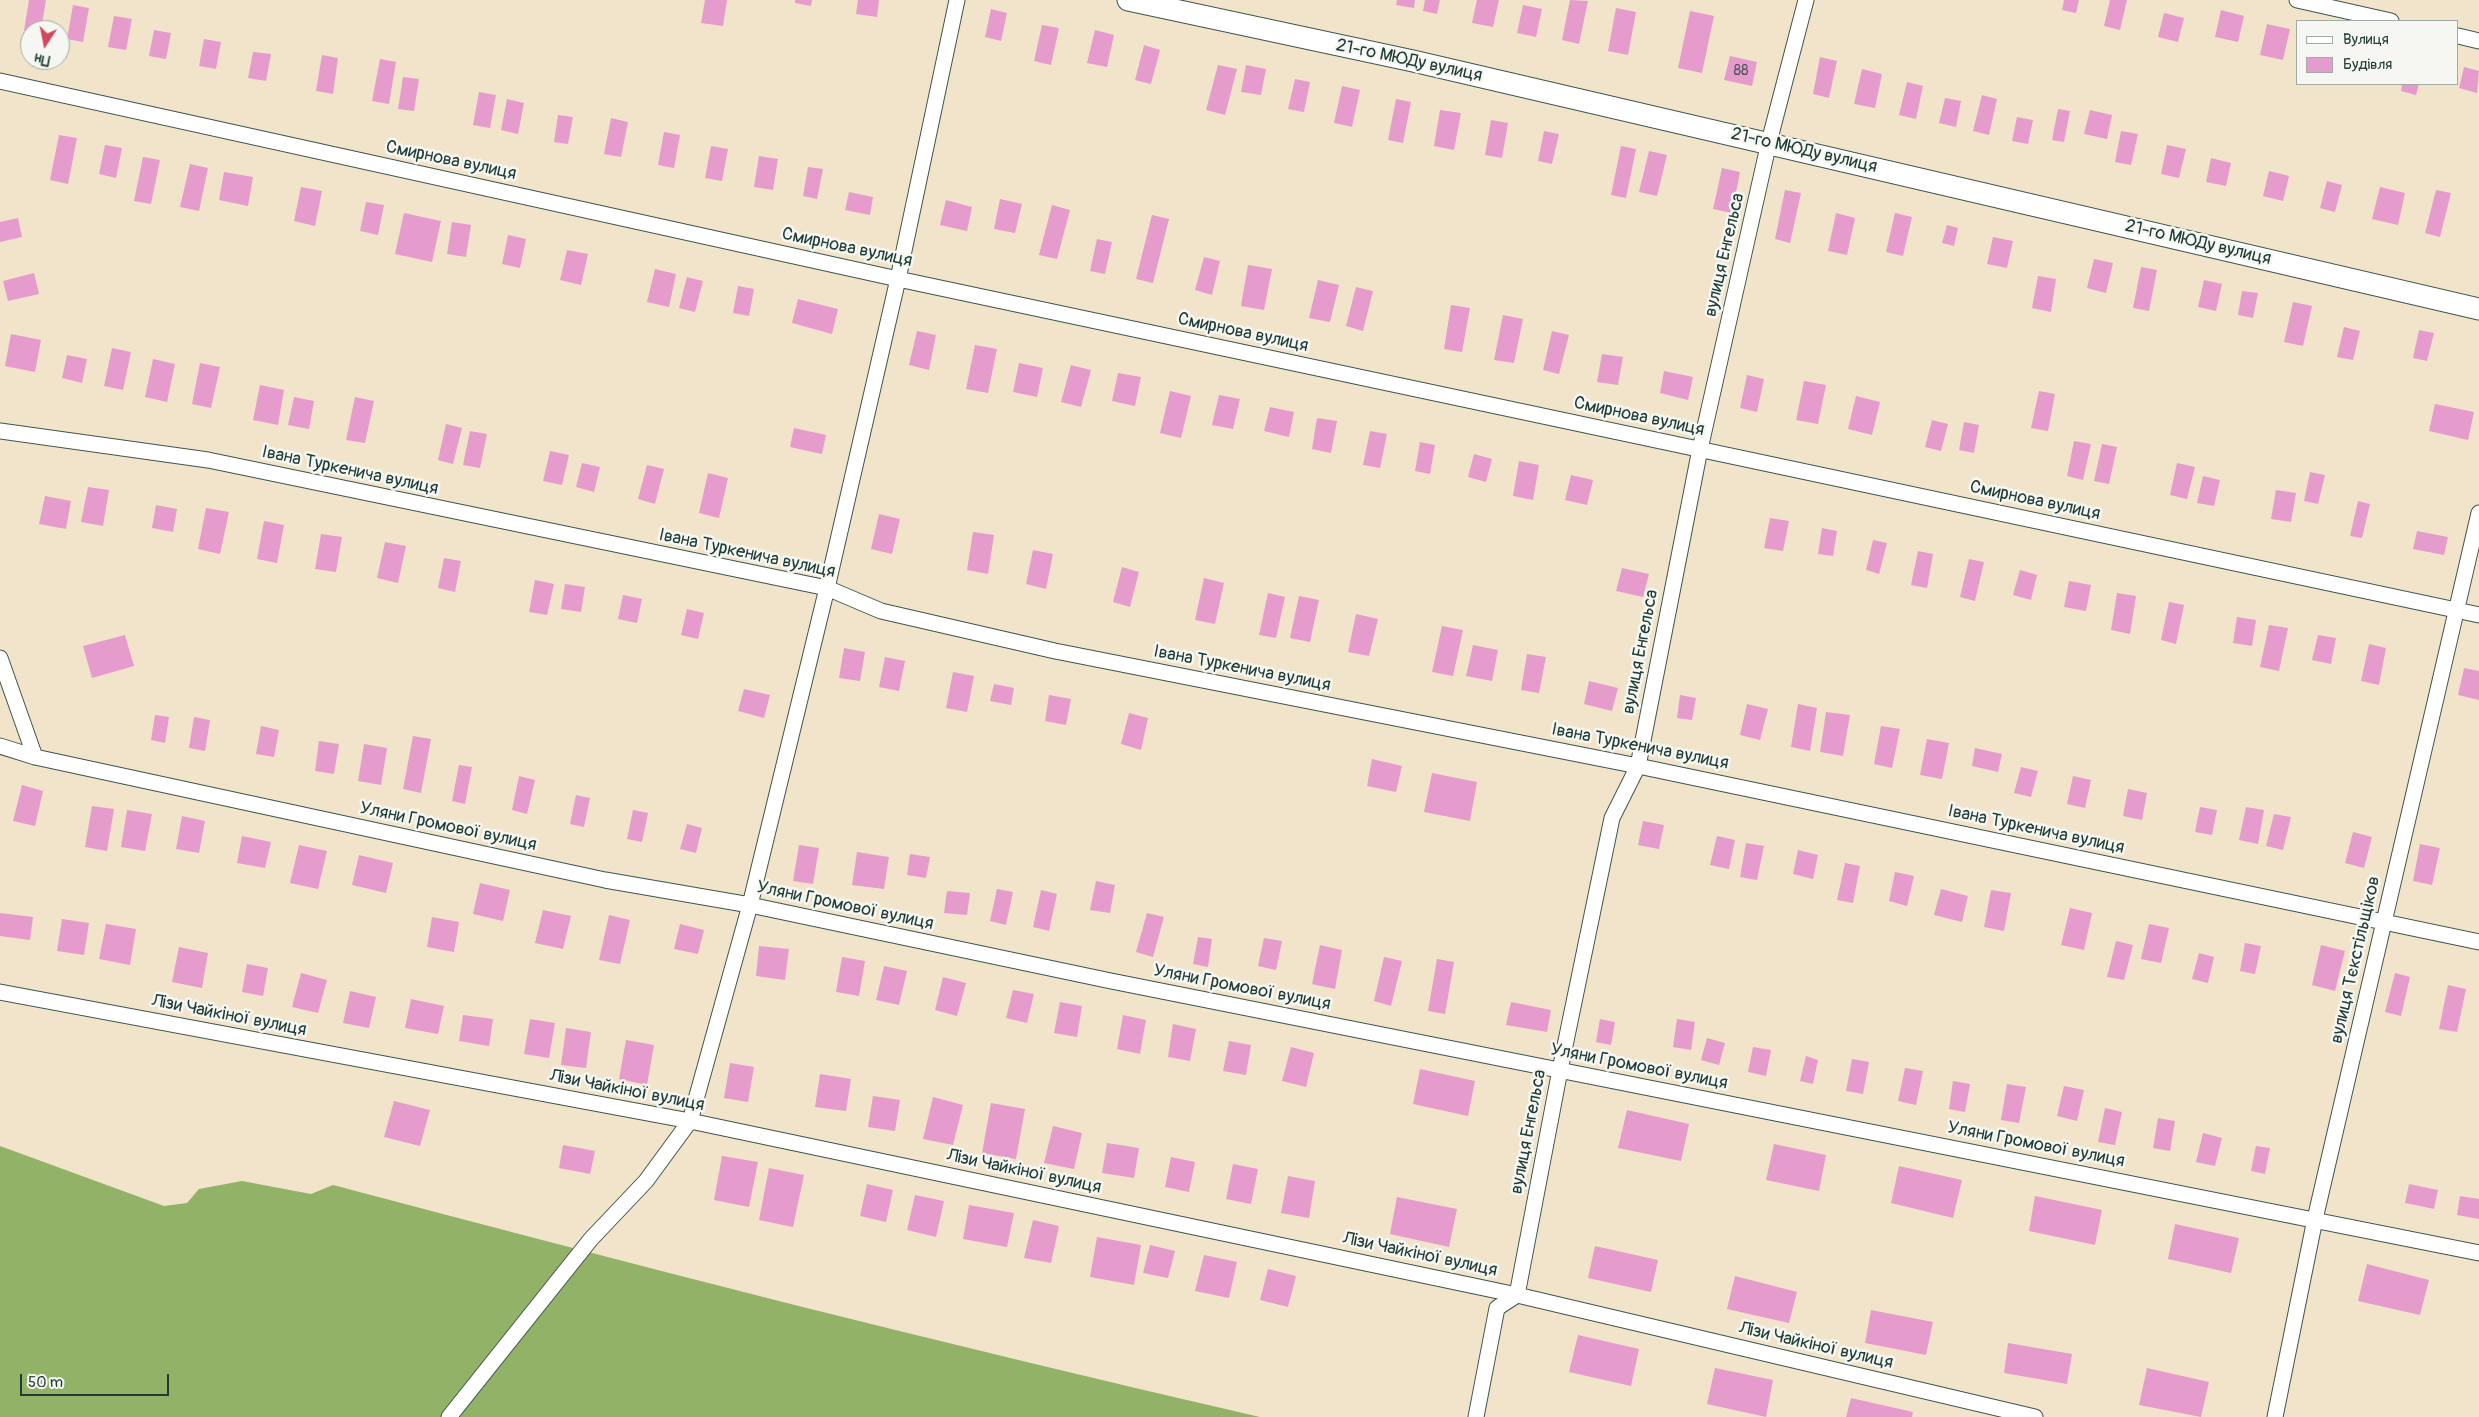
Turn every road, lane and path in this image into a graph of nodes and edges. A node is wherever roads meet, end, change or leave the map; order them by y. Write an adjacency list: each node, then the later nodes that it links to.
1 (957, 0): 10 (street)
2 (1128, 0): 9 (street, 21-го МЮДу вулиця)
3 (1806, 0): 9 (street, вулиця Енгельса)
4 (2297, 0): 5 (street)
5 (2387, 20)
6 (2459, 36): 7 (street)
7 (2479, 41)
8 (0, 81): 10 (street, Смирнова вулиця)
9 (1769, 142): 11 (street, 21-го МЮДу вулиця); 13 (street, вулиця Енгельса)
10 (898, 279): 13 (street, Смирнова вулиця); 15 (street)
11 (2479, 309)
12 (0, 431): 15 (street, Івана Туркенича вулиця)
13 (1700, 449): 16 (street, Смирнова вулиця); 21 (street, вулиця Енгельса)
14 (2479, 513): 16 (street, вулиця Тєкстільщіков)
15 (827, 588): 21 (street, Івана Туркенича вулиця); 22 (street)
16 (2458, 610): 17 (street, Смирнова вулиця); 23 (street, вулиця Тєкстільщіков)
17 (2479, 615)
18 (0, 658): 20 (street)
19 (0, 746): 20 (street, Уляни Громової вулиця)
20 (35, 757): 22 (street, Уляни Громової вулиця)
21 (1638, 766): 23 (street, Івана Туркенича вулиця); 26 (street, вулиця Енгельса)
22 (750, 905): 26 (street, Уляни Громової вулиця); 27 (street)
23 (2385, 922): 24 (street, Івана Туркенича вулиця); 28 (street, вулиця Тєкстільщіков)
24 (2479, 942)
25 (0, 992): 27 (street, Лізи Чайкіної вулиця)
26 (1560, 1070): 28 (street, Уляни Громової вулиця); 30 (street, вулиця Енгельса)
27 (690, 1121): 30 (street, Лізи Чайкіної вулиця); 31 (street)
28 (2315, 1219): 29 (street, Уляни Громової вулиця); 34 (street, вулиця Тєкстільщіков)
29 (2479, 1254)
30 (1517, 1295): 32 (street); 33 (street, Лізи Чайкіної вулиця)
31 (449, 1417)
32 (1476, 1417)
33 (2035, 1417)
34 (2275, 1417)

